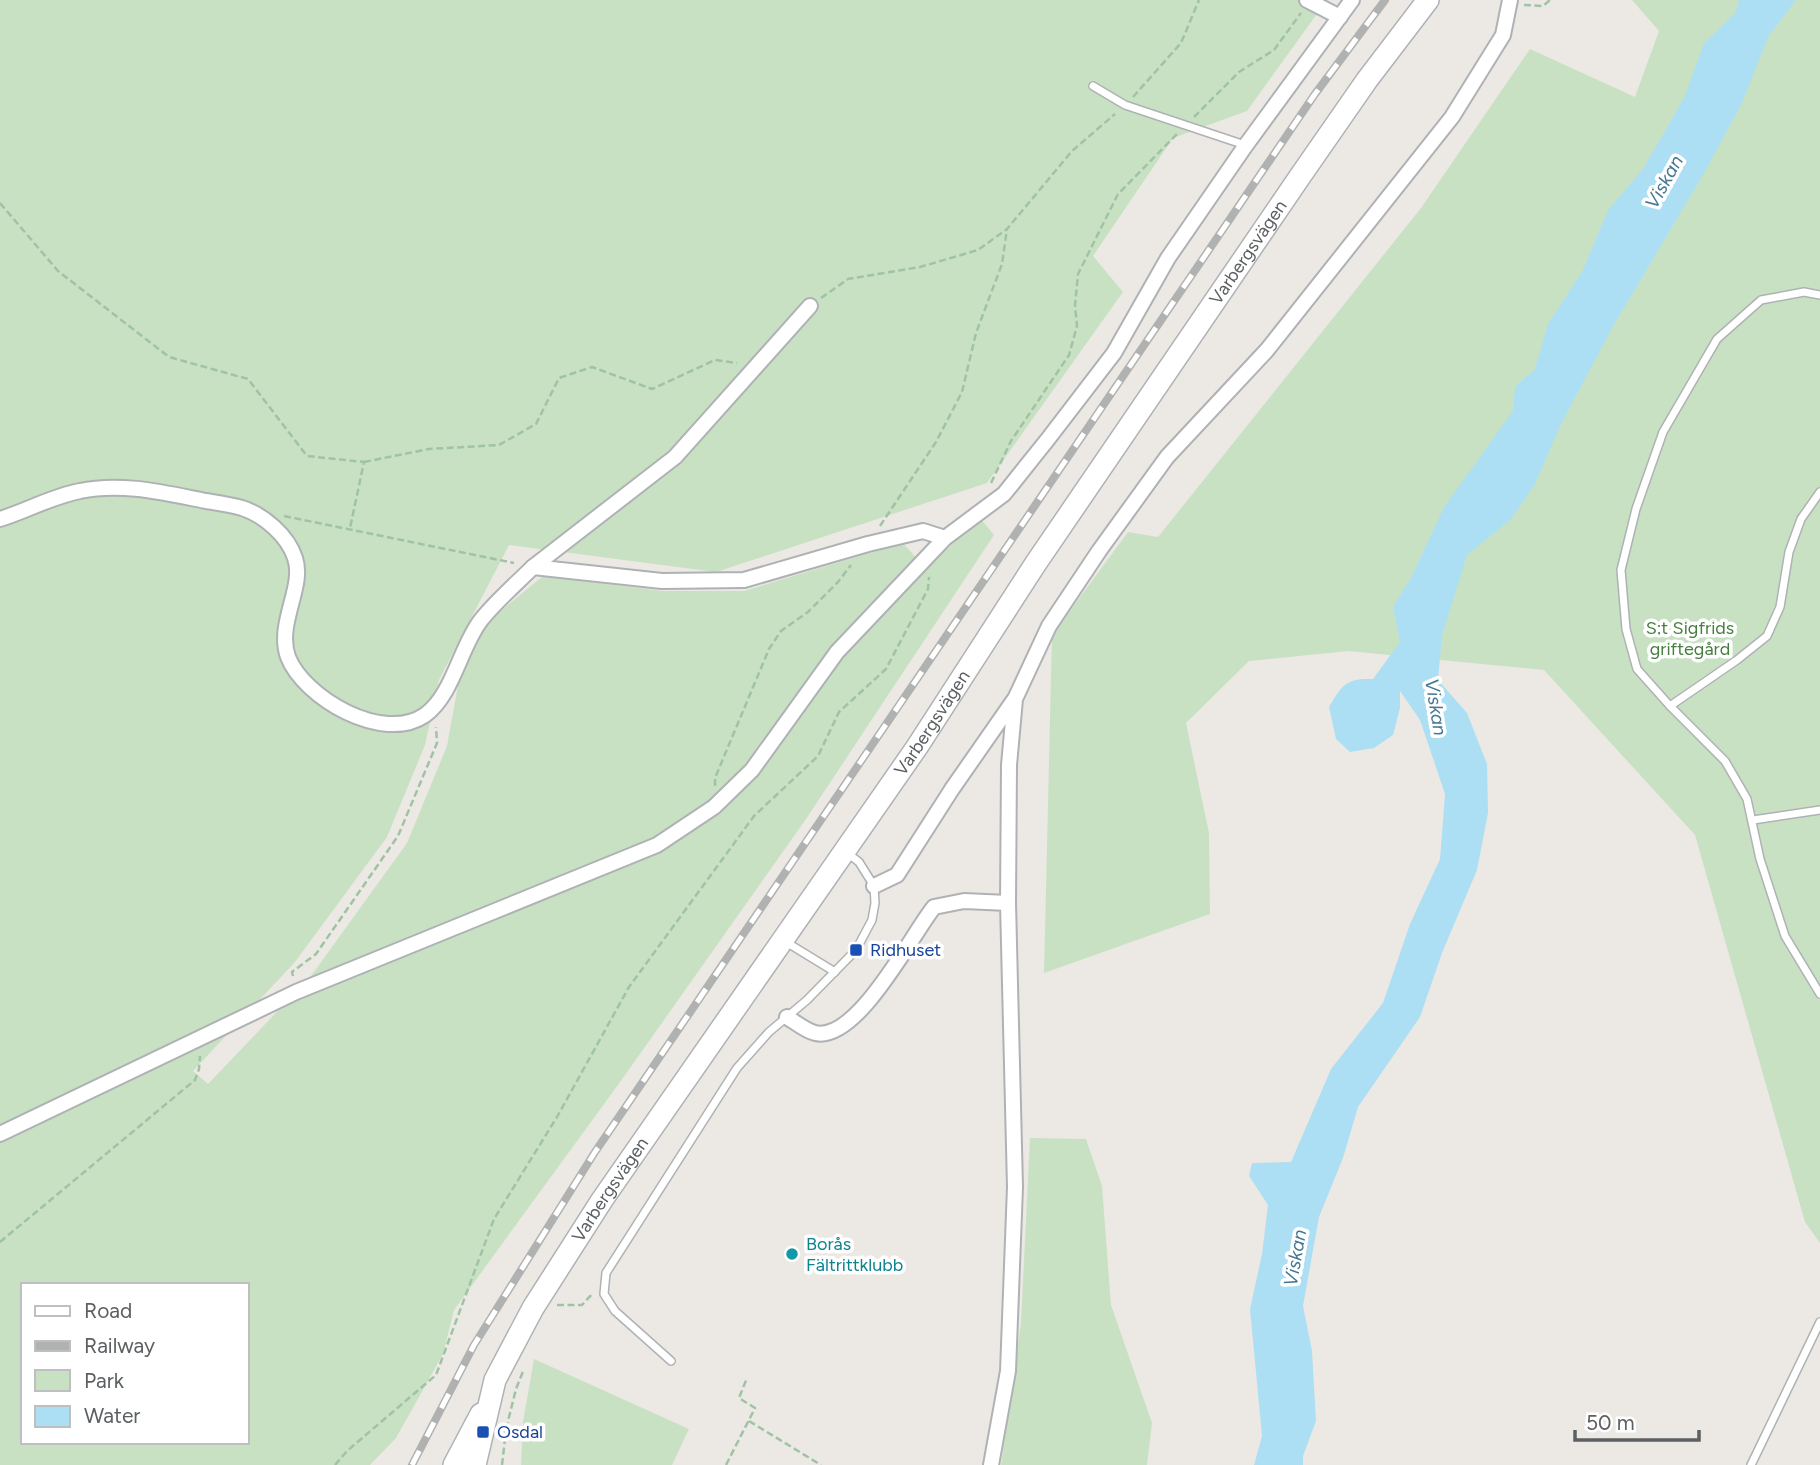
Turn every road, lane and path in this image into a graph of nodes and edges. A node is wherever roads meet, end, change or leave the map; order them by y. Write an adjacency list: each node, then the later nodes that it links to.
1 (1199, 0): 9 (path)
2 (1352, 0): 7 (street)
3 (1428, 0): 33 (main road, Varbergsvägen)
4 (1550, 0): 5 (path)
5 (1510, 2): 27 (street)
6 (1305, 5): 7 (street); 10 (path)
7 (1340, 17): 11 (street)
8 (1094, 86): 9 (lane)
9 (1125, 105): 10 (lane); 13 (path)
10 (1186, 124): 11 (lane); 19 (path)
11 (1246, 145): 19 (street)
12 (0, 203): 17 (path)
13 (1007, 229): 15 (path); 24 (path)
14 (1820, 295): 29 (lane)
15 (810, 306): 16 (street)
16 (758, 365): 17 (path); 26 (street)
17 (364, 462): 22 (path)
18 (1820, 492): 29 (lane)
19 (976, 515): 23 (street)
20 (283, 516): 22 (path)
21 (0, 519): 28 (street)
22 (351, 528): 26 (path)
23 (945, 538): 24 (street); 25 (street)
24 (868, 544): 26 (street); 30 (path)
25 (933, 552): 30 (street); 52 (path)
26 (533, 568): 28 (street)
27 (1015, 699): 34 (street); 35 (street)
28 (434, 706): 38 (path)
29 (1670, 706): 32 (lane)
30 (714, 807): 38 (street)
31 (1820, 810): 32 (lane)
32 (1753, 820): 39 (lane)
33 (845, 852): 34 (lane); 36 (main road, Varbergsvägen)
34 (874, 886): 37 (lane)
35 (1008, 903): 40 (street); 58 (street)
36 (782, 940): 37 (lane); 45 (main road, Varbergsvägen)
37 (835, 972): 40 (lane)
38 (296, 992): 41 (street)
39 (1820, 994)
40 (787, 1017): 44 (lane)
41 (195, 1040): 42 (street); 43 (path)
42 (0, 1135)
43 (0, 1242)
44 (605, 1281): 45 (path); 47 (lane)
45 (533, 1308): 49 (main road, Varbergsvägen)
46 (1820, 1322): 59 (lane)
47 (671, 1361)
48 (747, 1378): 50 (path)
49 (487, 1407): 53 (main road); 54 (main road, Varbergsvägen)
50 (749, 1421): 56 (path); 57 (path)
51 (502, 1429): 55 (path)
52 (335, 1465)
53 (454, 1465)
54 (475, 1465)
55 (502, 1465)
56 (726, 1465)
57 (821, 1465)
58 (991, 1465)
59 (1751, 1465)

